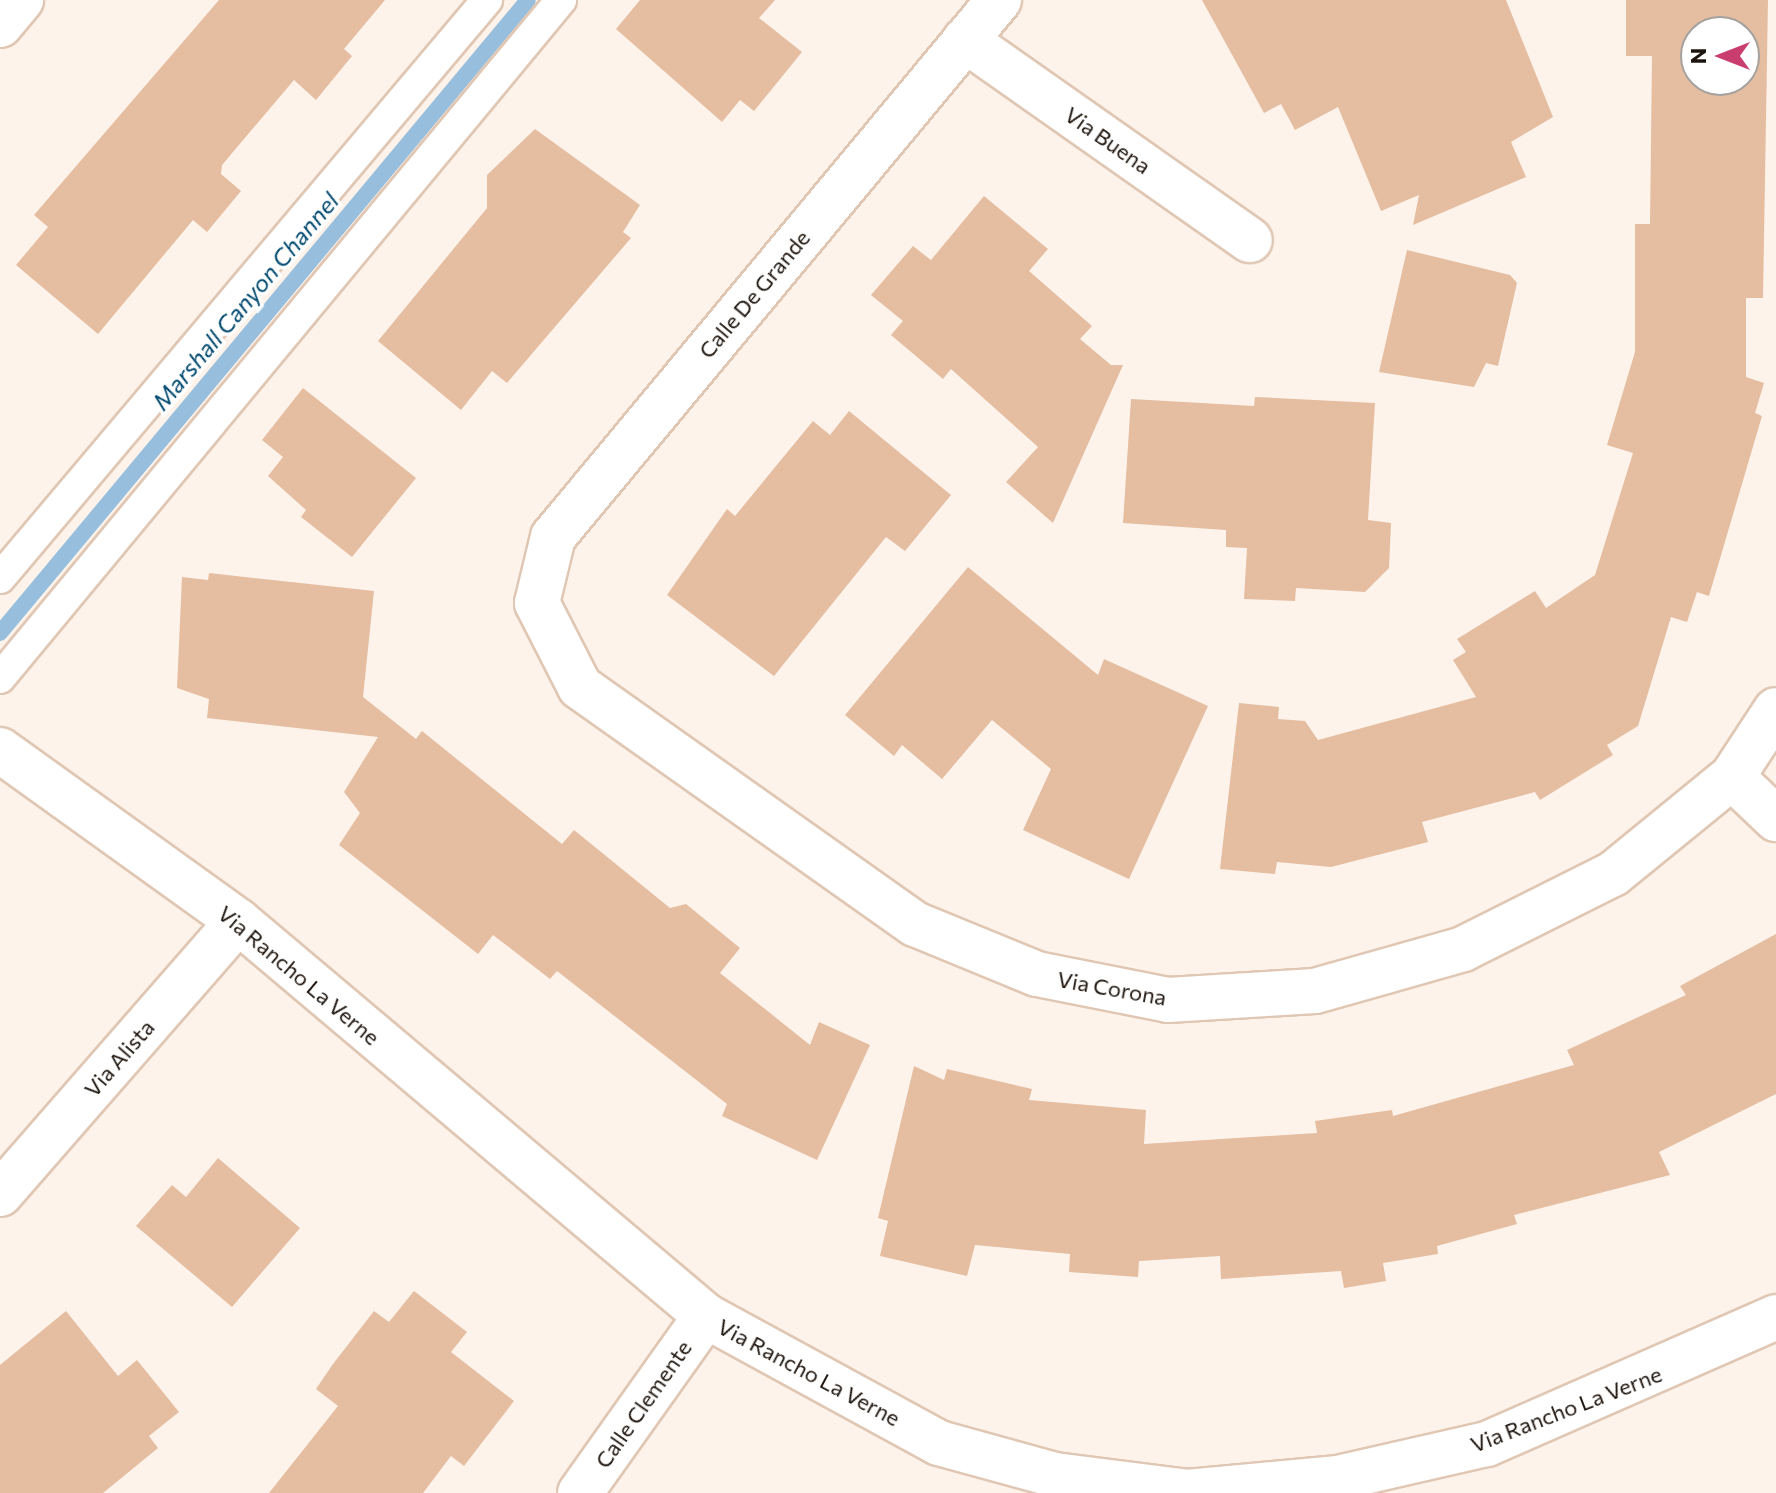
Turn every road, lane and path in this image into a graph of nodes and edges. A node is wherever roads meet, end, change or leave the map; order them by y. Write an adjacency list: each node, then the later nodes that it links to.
1 (21, 0): 5 (street)
2 (487, 0): 8 (lane)
3 (561, 0): 10 (lane)
4 (999, 0): 6 (street, Calle De Grande)
5 (0, 25)
6 (965, 40): 7 (street, Via Buena); 9 (street, Calle De Grande)
7 (1250, 240)
8 (0, 578)
9 (537, 603): 13 (street, Via Corona)
10 (0, 678)
11 (1776, 710): 13 (street, Via Corona)
12 (0, 750): 15 (street, Via Rancho La Verne)
13 (1732, 777): 14 (street)
14 (1776, 819)
15 (238, 921): 16 (street, Via Alista); 17 (street, Via Rancho La Verne)
16 (0, 1194)
17 (706, 1316): 19 (street, Via Rancho La Verne); 20 (street, Calle Clemente)
18 (1772, 1331): 19 (street, Via Rancho La Verne)
19 (1187, 1492)
20 (580, 1493)

